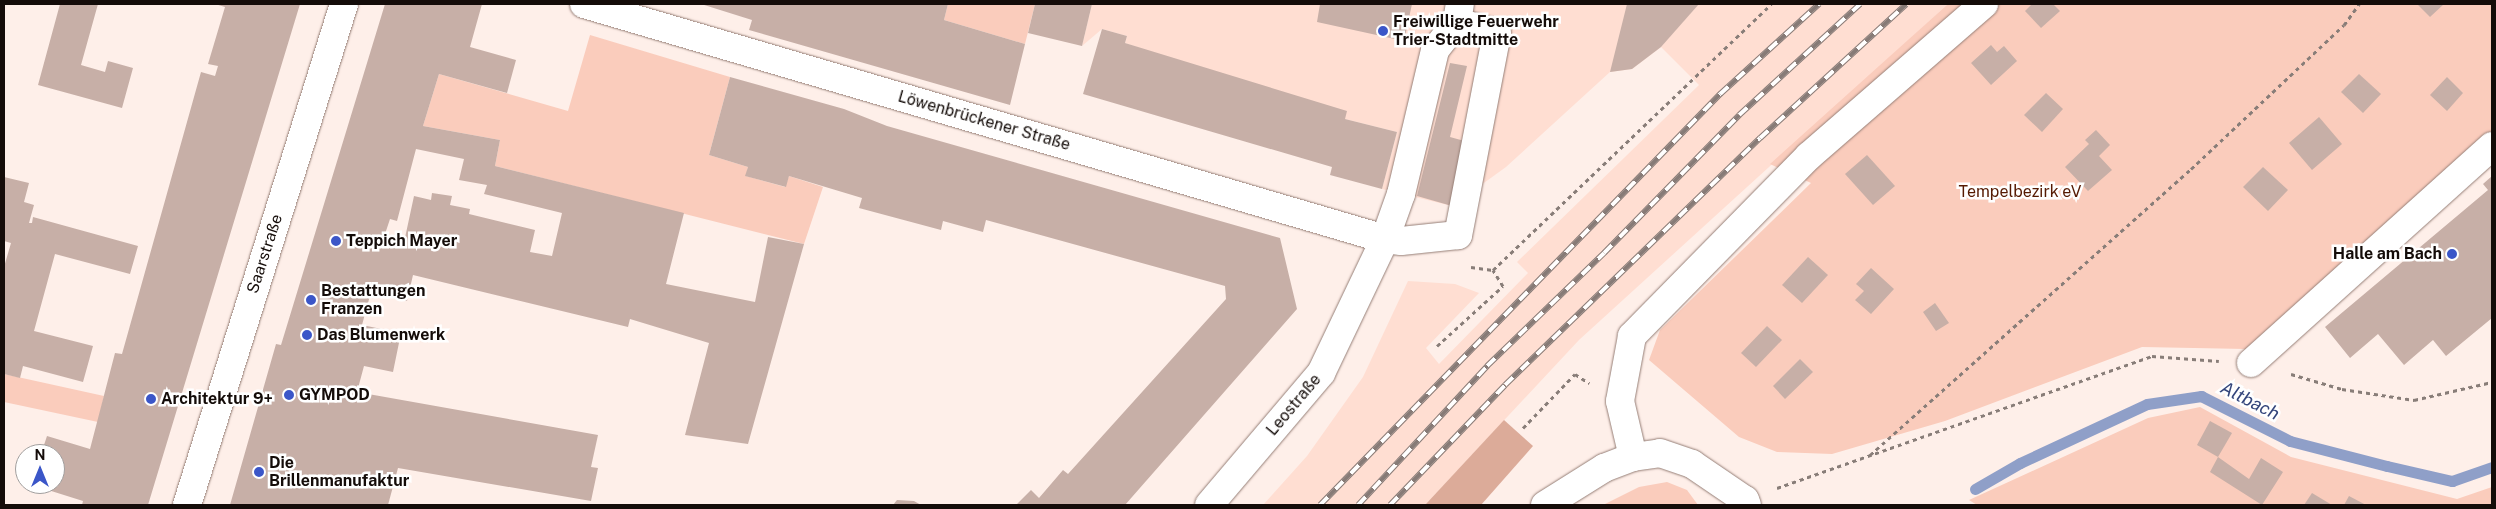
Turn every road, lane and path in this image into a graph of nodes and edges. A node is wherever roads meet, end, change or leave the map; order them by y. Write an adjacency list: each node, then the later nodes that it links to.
1 (344, 4): 19 (street, Saarstraße)
2 (584, 4): 8 (street, Löwenbrückener Straße)
3 (1771, 4): 10 (path)
4 (1984, 4): 16 (street)
5 (2359, 4): 17 (path)
6 (1458, 13): 8 (street, Leostraße); 8 (street, Löwenbrückener Straße)
7 (2492, 146): 12 (street)
8 (1384, 239): 20 (street, Leostraße)
9 (1466, 267): 10 (path)
10 (1493, 270): 11 (path)
11 (1437, 346)
12 (2251, 363): 14 (path); 17 (path)
13 (1568, 380): 15 (path)
14 (2492, 382)
15 (1523, 428)
16 (1633, 457): 18 (street); 21 (street)
17 (1867, 457): 18 (path)
18 (1746, 502)
19 (187, 505)
20 (1209, 505)
21 (1545, 505)

